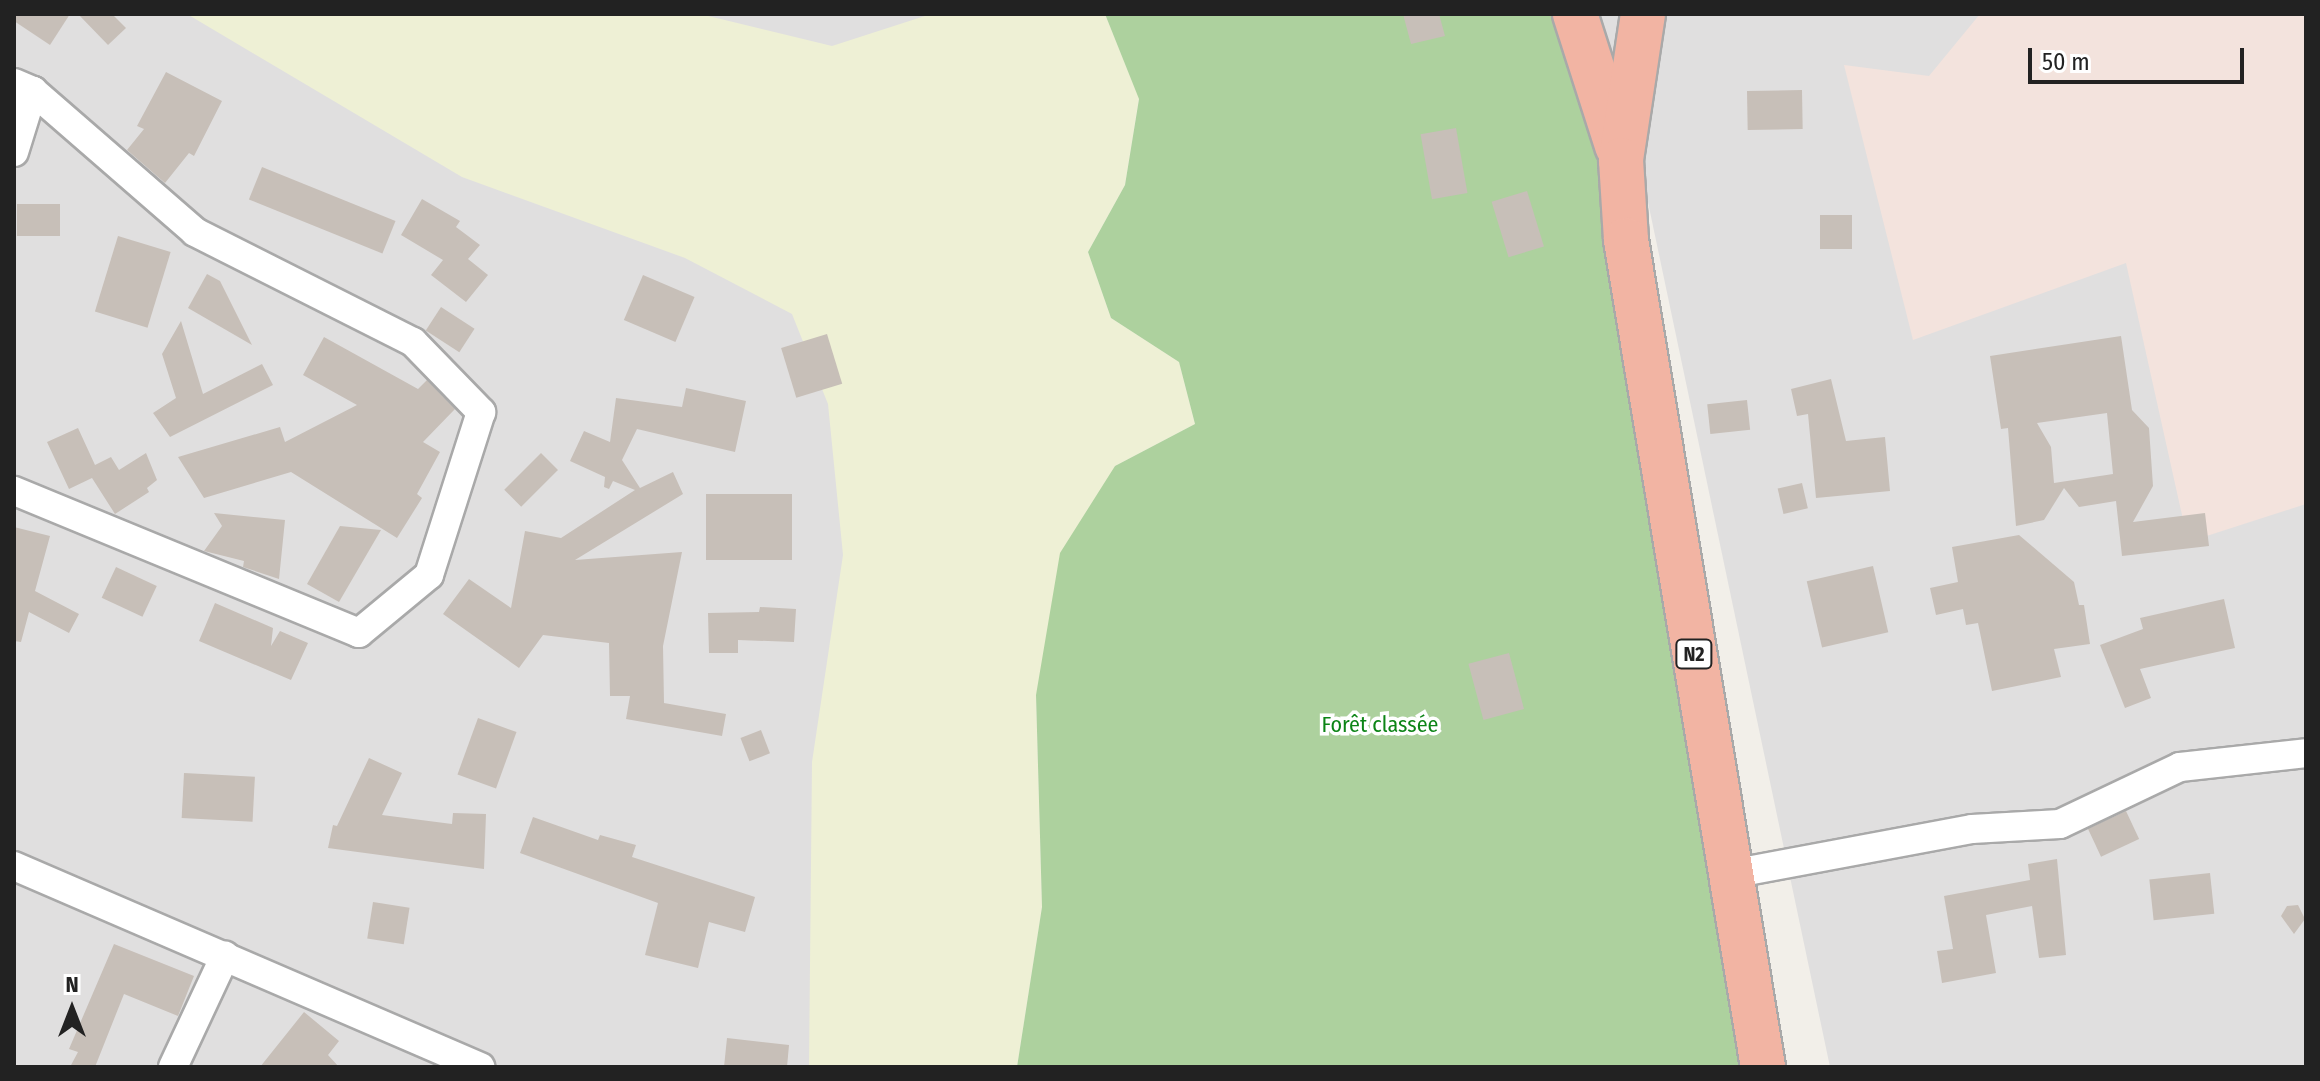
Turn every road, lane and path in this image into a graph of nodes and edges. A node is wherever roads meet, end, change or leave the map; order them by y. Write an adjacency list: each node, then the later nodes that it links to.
1 (1575, 14): 5 (highway, N2)
2 (1643, 14): 5 (highway, N2)
3 (23, 87): 4 (street); 6 (street)
4 (14, 152)
5 (1621, 160): 9 (highway, N2)
6 (14, 491)
7 (2306, 753): 9 (street)
8 (14, 866): 10 (street)
9 (1731, 874): 13 (highway, N2)
10 (225, 956): 11 (street); 12 (street)
11 (173, 1067)
12 (480, 1067)
13 (1763, 1067)

